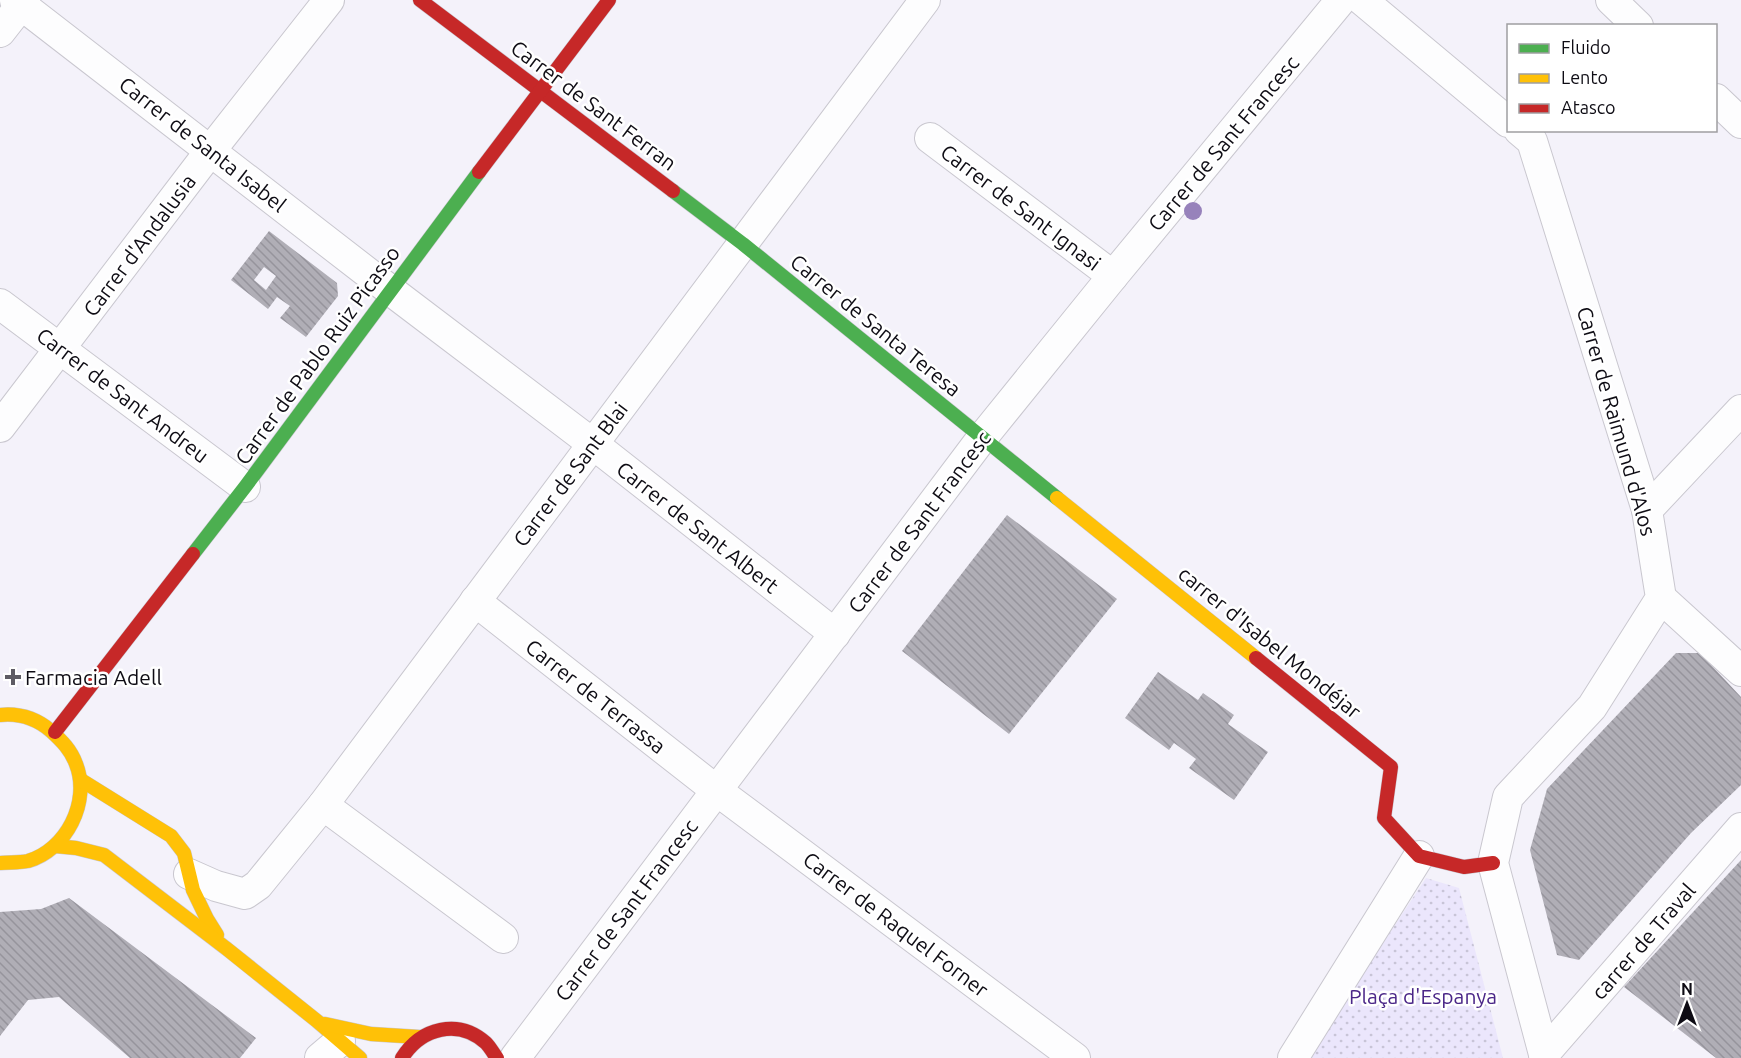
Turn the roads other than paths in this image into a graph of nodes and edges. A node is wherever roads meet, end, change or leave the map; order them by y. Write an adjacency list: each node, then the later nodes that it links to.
1 (329, 0): 17 (street, Carrer d'Andalusia)
2 (420, 0): 11 (street, Carrer de Sant Ferran)
3 (609, 0): 11 (street, Carrer de Pablo Ruiz Picasso)
4 (925, 0): 18 (street, Carrer de Sant Blai)
5 (1341, 0): 19 (street, Carrer de Sant Francesc)
6 (1362, 0): 13 (street)
7 (1611, 0): 9 (street)
8 (20, 1): 10 (street); 17 (street, Carrer de Santa Isabel)
9 (1636, 24)
10 (0, 32)
11 (541, 91): 18 (street, Carrer de Sant Ferran); 20 (street, Carrer de Pablo Ruiz Picasso)
12 (1717, 100): 14 (street)
13 (1507, 120)
14 (1741, 123)
15 (1522, 132): 28 (street, Carrer de Raimund d'Alos)
16 (930, 138): 19 (street, Carrer de Sant Ignasi)
17 (211, 150): 20 (street, Carrer de Santa Isabel); 22 (street, Carrer d'Andalusia)
18 (743, 243): 25 (street, Carrer de Santa Teresa); 26 (street, Carrer de Sant Blai)
19 (1113, 276): 25 (street, Carrer de Sant Francesc)
20 (390, 290): 26 (street, Carrer de Sant Albert); 27 (street, Carrer de Pablo Ruiz Picasso)
21 (0, 304): 22 (street, Carrer de Sant Andreu)
22 (61, 348): 24 (street, Carrer d'Andalusia); 27 (street, Carrer de Sant Andreu)
23 (1741, 410): 28 (street)
24 (0, 427)
25 (982, 438): 31 (street, Carrer de Sant Francesc); 40 (street, carrer d'Isabel Mondéjar)
26 (593, 444): 30 (street, Carrer de Sant Blai); 31 (street, Carrer de Sant Albert)
27 (245, 487): 34 (street, Carrer de Pablo Ruiz Picasso)
28 (1647, 510): 29 (street, Carrer de Raimund d'Alos)
29 (1661, 598): 32 (street); 41 (street)
30 (475, 601): 36 (street, Carrer de Terrassa); 37 (street, Carrer de Sant Blai)
31 (835, 634): 36 (street, Carrer de Sant Francesc)
32 (1741, 671)
33 (0, 715): 34 (street)
34 (55, 732): 35 (street)
35 (81, 780): 39 (street); 43 (street)
36 (716, 790): 52 (street, Carrer de Sant Francesc); 53 (street, Carrer de Raquel Forner)
37 (323, 805): 43 (street, Carrer de Sant Blai); 44 (street)
38 (1741, 828): 49 (street, carrer de Traval)
39 (55, 846): 42 (street); 45 (street)
40 (1419, 856): 41 (street); 54 (street)
41 (1493, 863): 49 (street)
42 (1, 864)
43 (189, 874): 45 (street)
44 (503, 938)
45 (227, 948): 46 (street)
46 (317, 1021): 47 (street); 48 (street)
47 (419, 1037): 50 (street); 51 (street)
48 (340, 1052)
49 (1545, 1056)
50 (402, 1058)
51 (497, 1058)
52 (515, 1058)
53 (1075, 1058)
54 (1293, 1058)

